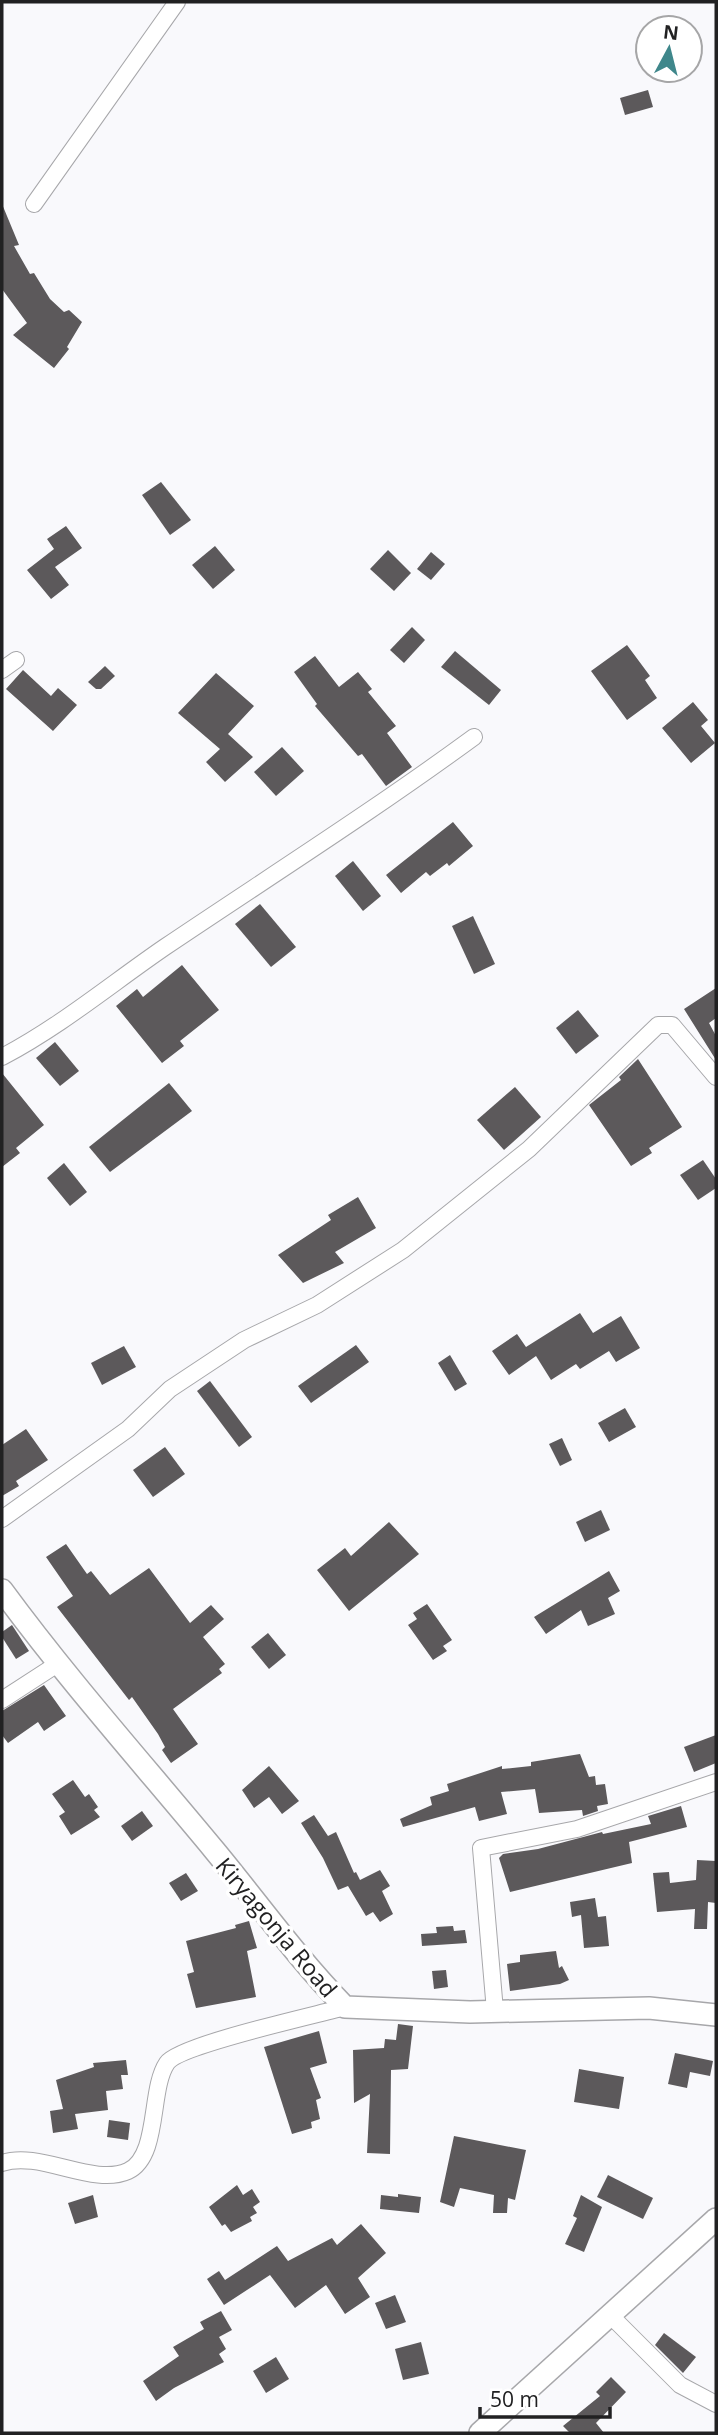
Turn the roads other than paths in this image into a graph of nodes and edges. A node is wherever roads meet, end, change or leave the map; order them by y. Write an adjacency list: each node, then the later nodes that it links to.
1 (177, 2): 2 (street)
2 (34, 204)
3 (16, 660): 4 (street)
4 (2, 670)
5 (474, 737): 6 (street)
6 (2, 1057)
7 (716, 1077): 8 (street)
8 (2, 1519)
9 (2, 1590): 10 (street, Kiryagonja Road)
10 (59, 1663): 11 (street); 13 (street, Kiryagonja Road)
11 (2, 1700)
12 (716, 1782): 14 (street)
13 (345, 2007): 14 (street, Kiryagonja Road); 16 (street)
14 (495, 2011): 15 (street, Kiryagonja Road)
15 (716, 2015)
16 (5, 2158)
17 (716, 2219): 18 (street)
18 (611, 2316): 19 (street); 20 (street)
19 (716, 2404)
20 (480, 2433)

